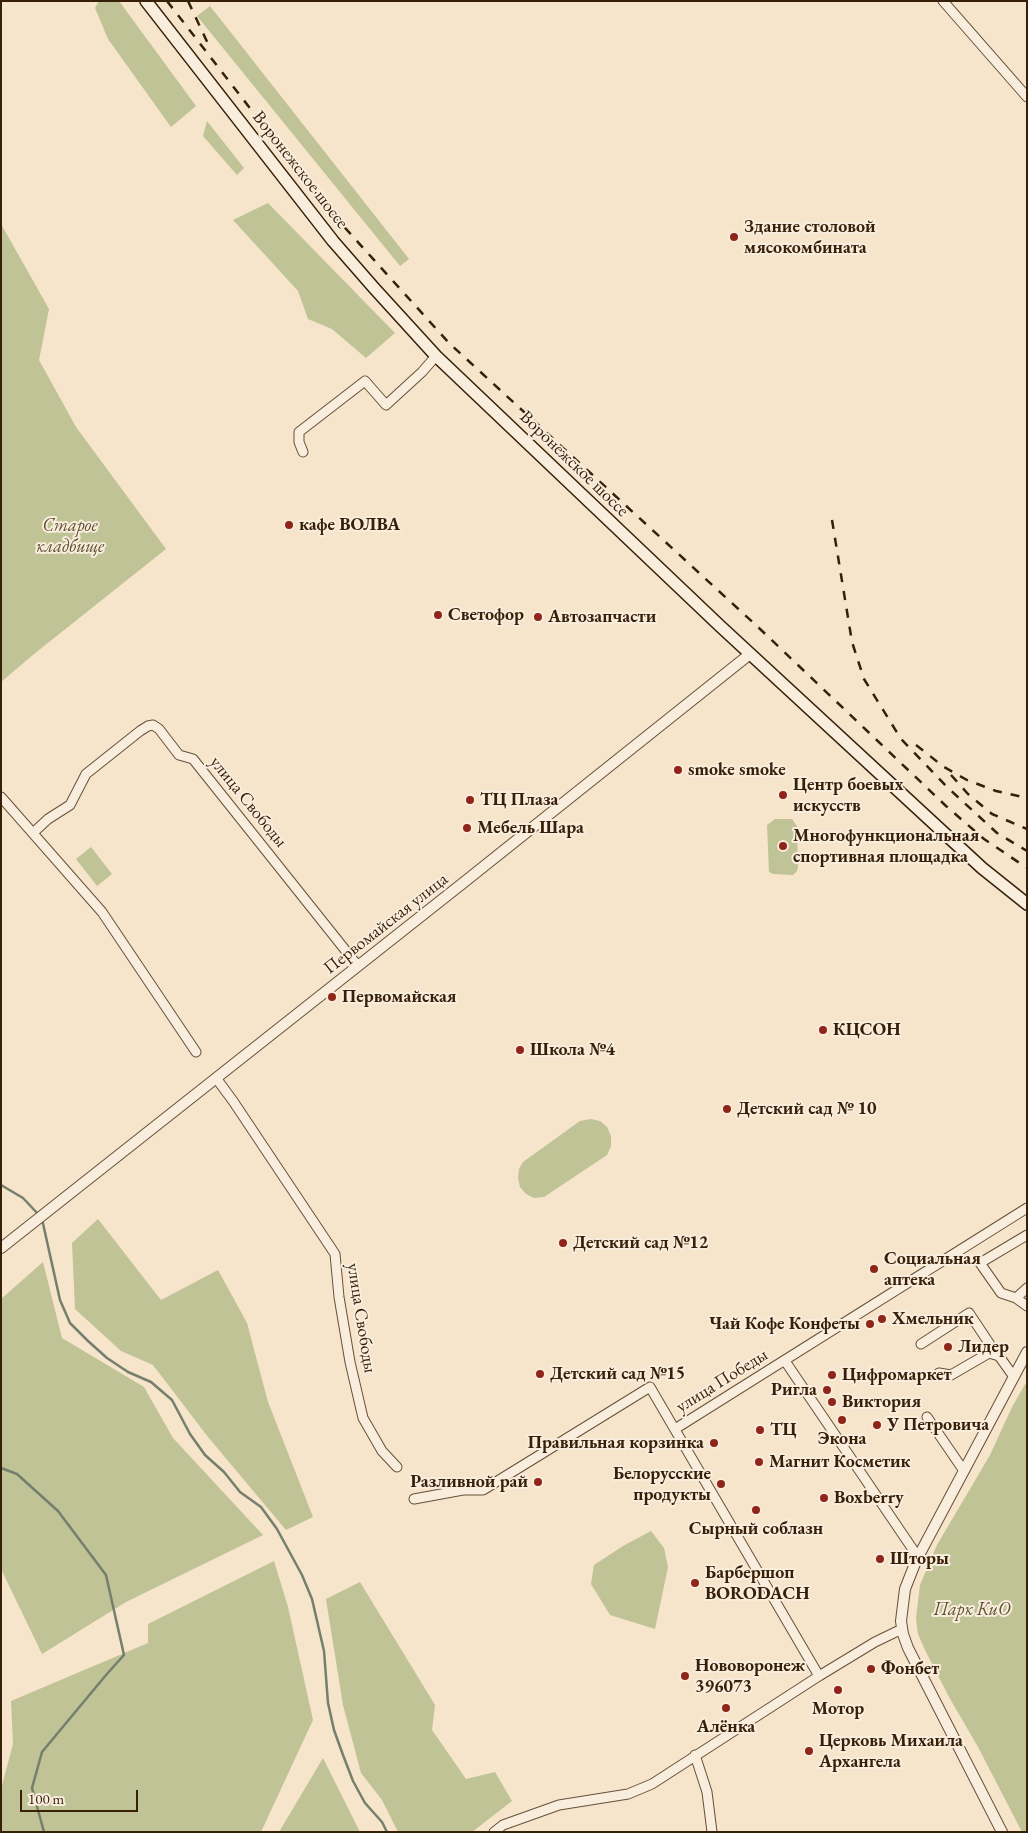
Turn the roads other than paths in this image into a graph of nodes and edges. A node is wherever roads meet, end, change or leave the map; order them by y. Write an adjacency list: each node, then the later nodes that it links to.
1 (146, 1): 4 (main road, Воронежское шоссе)
2 (944, 1): 3 (street)
3 (1027, 97)
4 (436, 356): 5 (street); 6 (main road, Воронежское шоссе)
5 (303, 452)
6 (750, 654): 9 (main road, Воронежское шоссе); 10 (street, Первомайская улица)
7 (1, 797): 8 (street)
8 (34, 832): 10 (street, улица Свободы); 11 (street)
9 (1027, 904)
10 (358, 966): 12 (street, Первомайская улица)
11 (196, 1052)
12 (216, 1078): 15 (street, Первомайская улица); 27 (street, улица Свободы)
13 (1027, 1208): 22 (street, улица Победы)
14 (1027, 1234): 17 (street)
15 (1, 1248)
16 (1027, 1288): 17 (street)
17 (1016, 1298): 18 (street)
18 (1027, 1306)
19 (921, 1344): 21 (street)
20 (1027, 1352): 24 (street)
21 (994, 1353): 23 (street); 24 (street)
22 (785, 1361): 26 (street, улица Победы); 30 (street)
23 (940, 1373)
24 (1014, 1377): 28 (street)
25 (927, 1417): 28 (street)
26 (675, 1429): 29 (street); 32 (street, улица Победы)
27 (397, 1467)
28 (964, 1471): 30 (street)
29 (414, 1499)
30 (918, 1557): 31 (street)
31 (902, 1629): 32 (street); 36 (street)
32 (819, 1676): 33 (street)
33 (695, 1755): 34 (street); 35 (street)
34 (494, 1832)
35 (712, 1832)
36 (1002, 1832)

